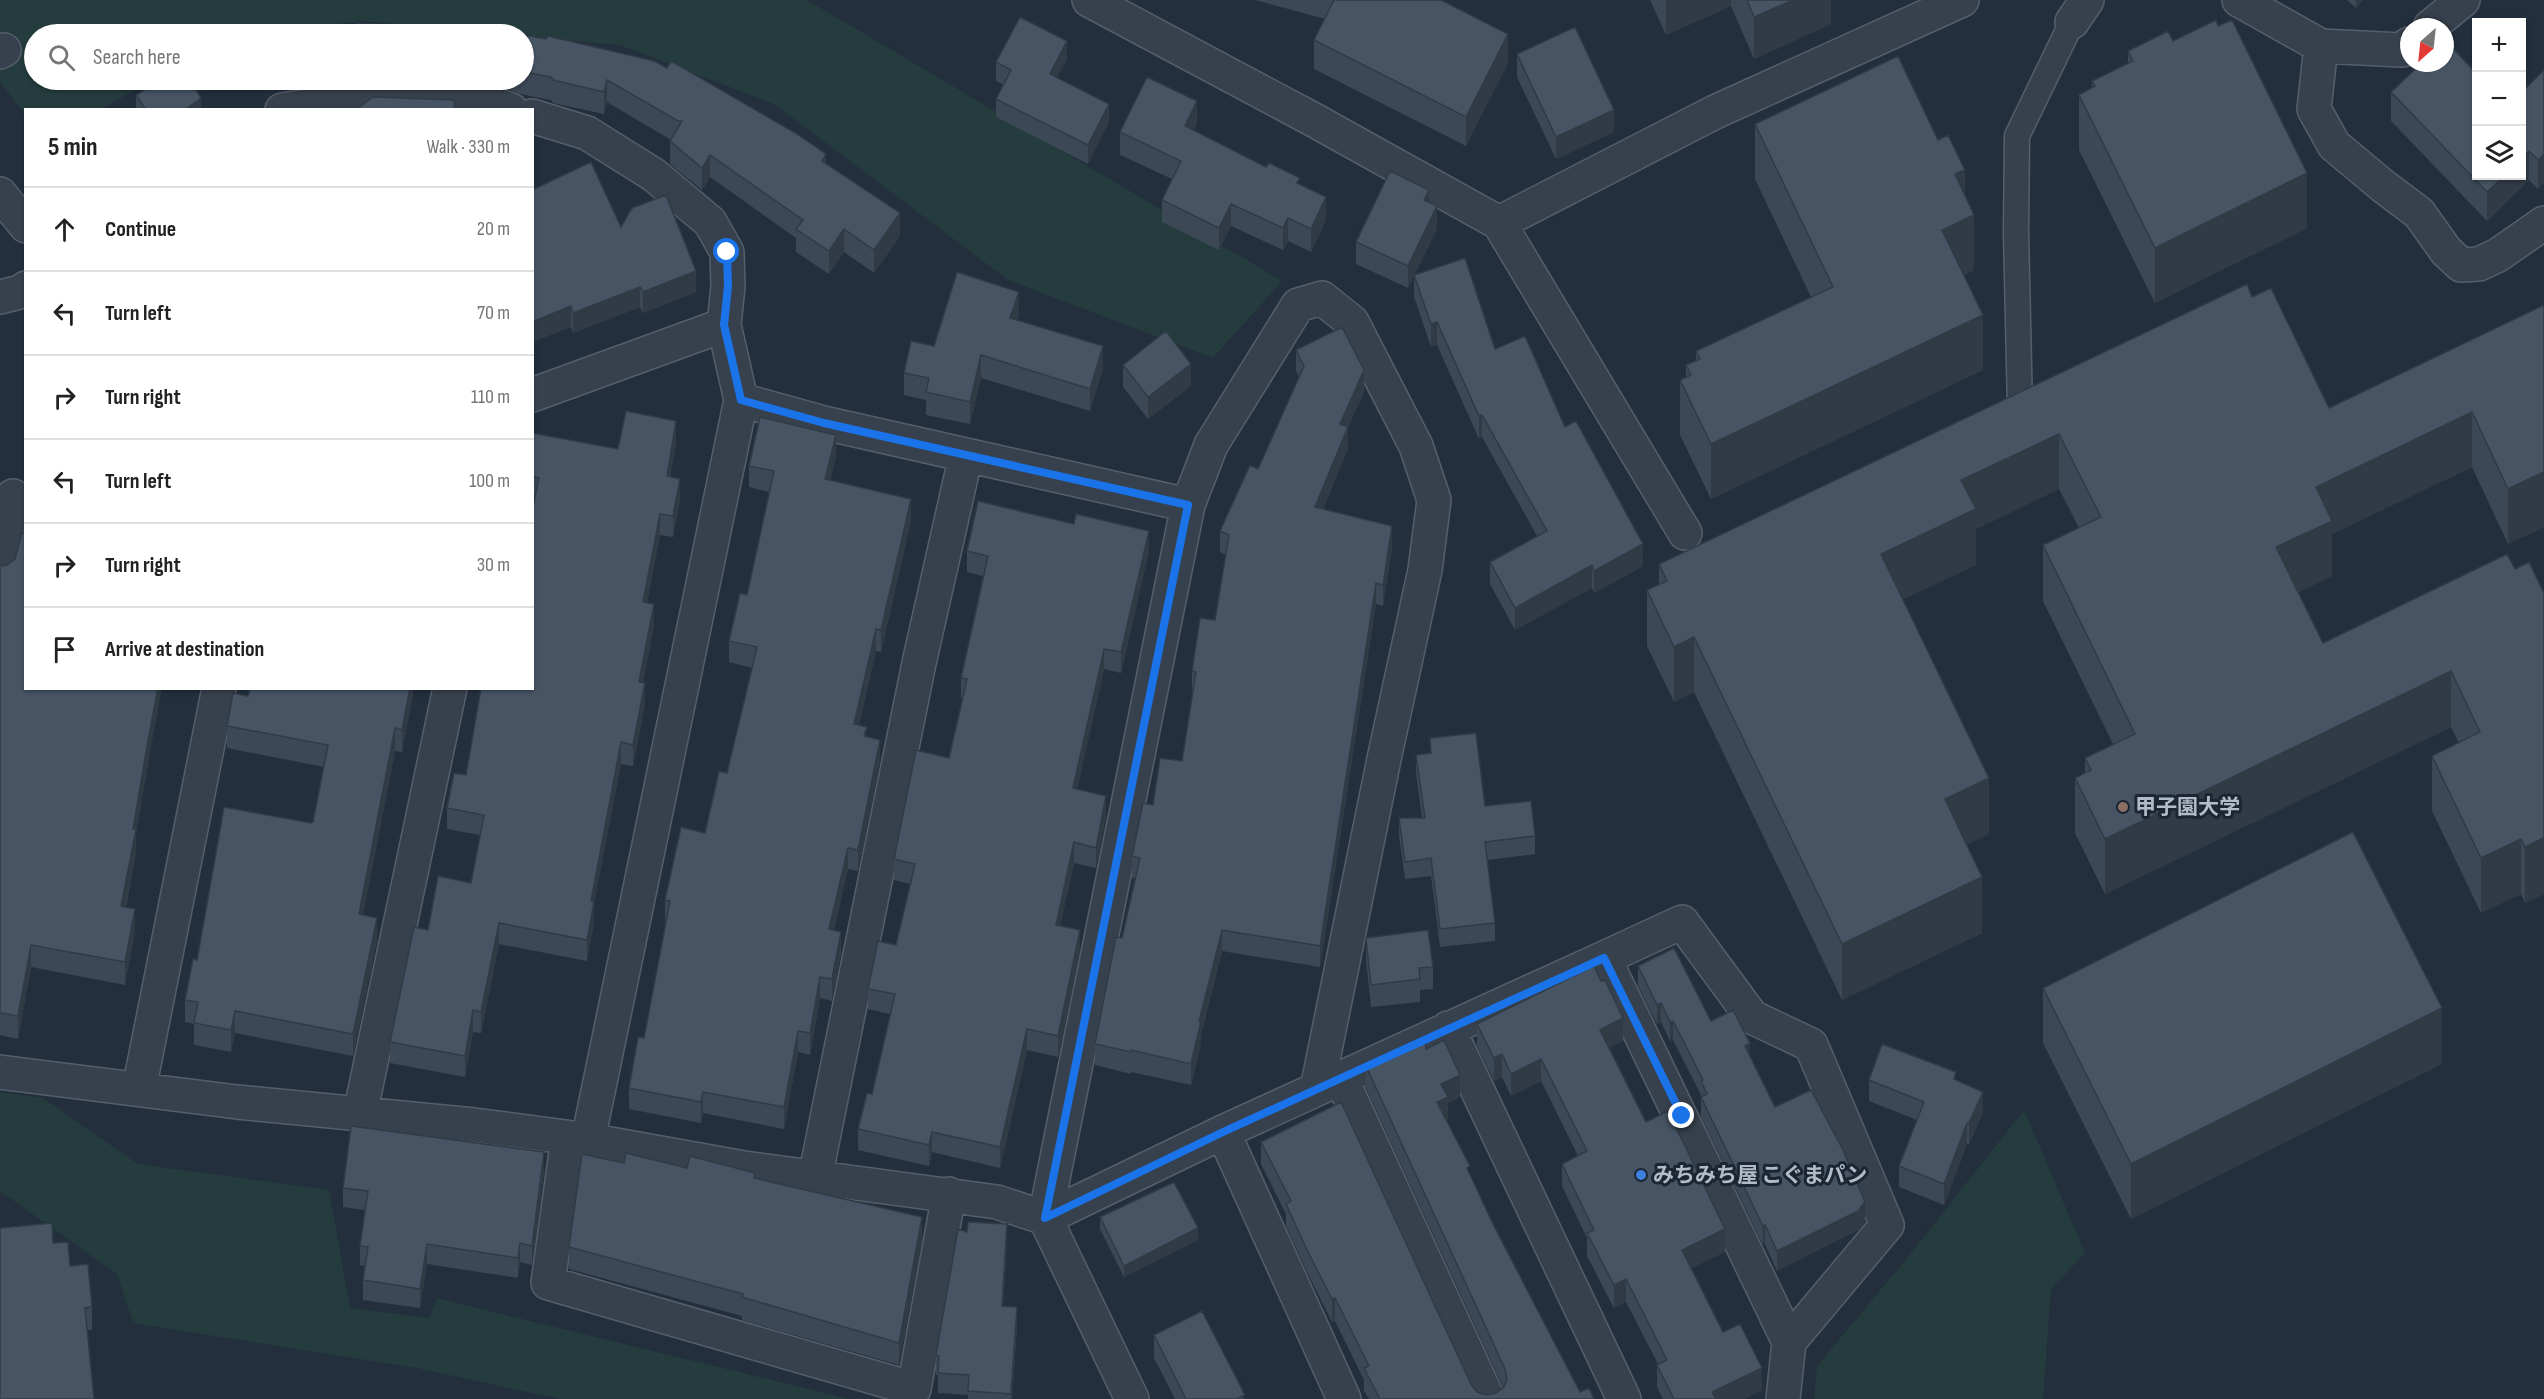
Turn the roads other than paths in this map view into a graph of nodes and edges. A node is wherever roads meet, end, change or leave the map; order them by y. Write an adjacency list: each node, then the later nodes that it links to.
1 (1089, 0): 13 (street)
2 (1962, 0): 13 (street)
3 (2239, 0): 7 (street)
4 (2463, 0): 6 (street)
5 (2080, 11): 21 (lane)
6 (2441, 18)
7 (2320, 46): 8 (street); 14 (street)
8 (2400, 50)
9 (295, 108): 10 (street)
10 (506, 108)
11 (534, 117): 18 (street)
12 (0, 194): 15 (street)
13 (1499, 223): 25 (street)
14 (2544, 223)
15 (24, 224)
16 (24, 289): 17 (street)
17 (0, 297)
18 (724, 325): 19 (street); 20 (street)
19 (534, 394)
20 (741, 400): 22 (street); 36 (street)
21 (2020, 409)
22 (966, 455): 24 (street); 37 (street)
23 (13, 496): 26 (street)
24 (1188, 505): 32 (street); 39 (street)
25 (1685, 533)
26 (0, 570)
27 (219, 690): 33 (street)
28 (450, 690): 34 (street)
29 (1604, 958): 30 (street); 40 (street); 40 (street)
30 (1448, 1028): 32 (street); 44 (street)
31 (0, 1072): 33 (street)
32 (1329, 1083): 35 (street); 43 (street)
33 (139, 1089): 34 (street)
34 (360, 1114): 36 (street)
35 (1223, 1132): 39 (street); 42 (street)
36 (578, 1139): 37 (street); 38 (street)
37 (814, 1178): 38 (street)
38 (949, 1194): 39 (street)
39 (1045, 1218): 41 (street)
40 (1789, 1342): 45 (street)
41 (1132, 1399)
42 (1344, 1399)
43 (1488, 1399)
44 (1624, 1399)
45 (1782, 1399)

